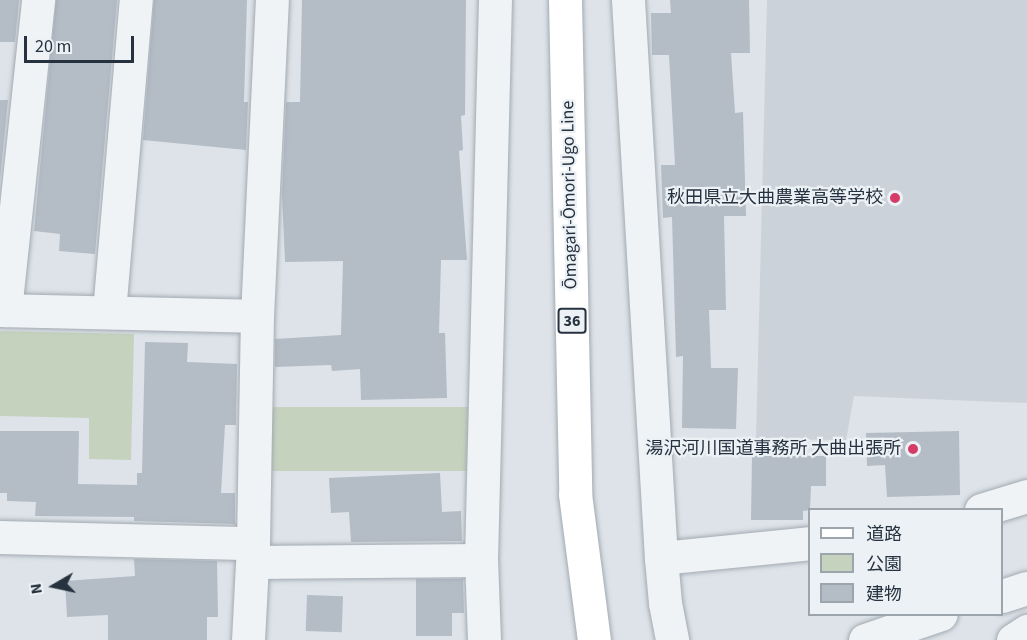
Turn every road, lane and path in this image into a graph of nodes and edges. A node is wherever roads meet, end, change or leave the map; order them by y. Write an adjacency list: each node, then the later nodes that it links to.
1 (38, 0): 7 (street)
2 (136, 0): 8 (street)
3 (272, 0): 9 (street)
4 (495, 0): 16 (street)
5 (565, 0): 24 (main road, Ōmagari-Ōmori-Ugo Line / 36)
6 (628, 0): 15 (street)
7 (3, 310): 8 (street)
8 (109, 312): 9 (street)
9 (257, 316): 14 (street)
10 (1027, 496): 11 (street)
11 (988, 508)
12 (0, 537): 14 (street)
13 (808, 543): 15 (street)
14 (253, 553): 16 (street); 22 (street)
15 (662, 558): 25 (street)
16 (481, 560): 23 (street)
17 (1027, 588): 18 (street)
18 (1003, 596)
19 (856, 616): 26 (street)
20 (938, 616): 27 (street)
21 (1027, 631): 28 (street)
22 (248, 640)
23 (484, 640)
24 (594, 640)
25 (672, 640)
26 (860, 640)
27 (865, 640)
28 (1013, 640)

